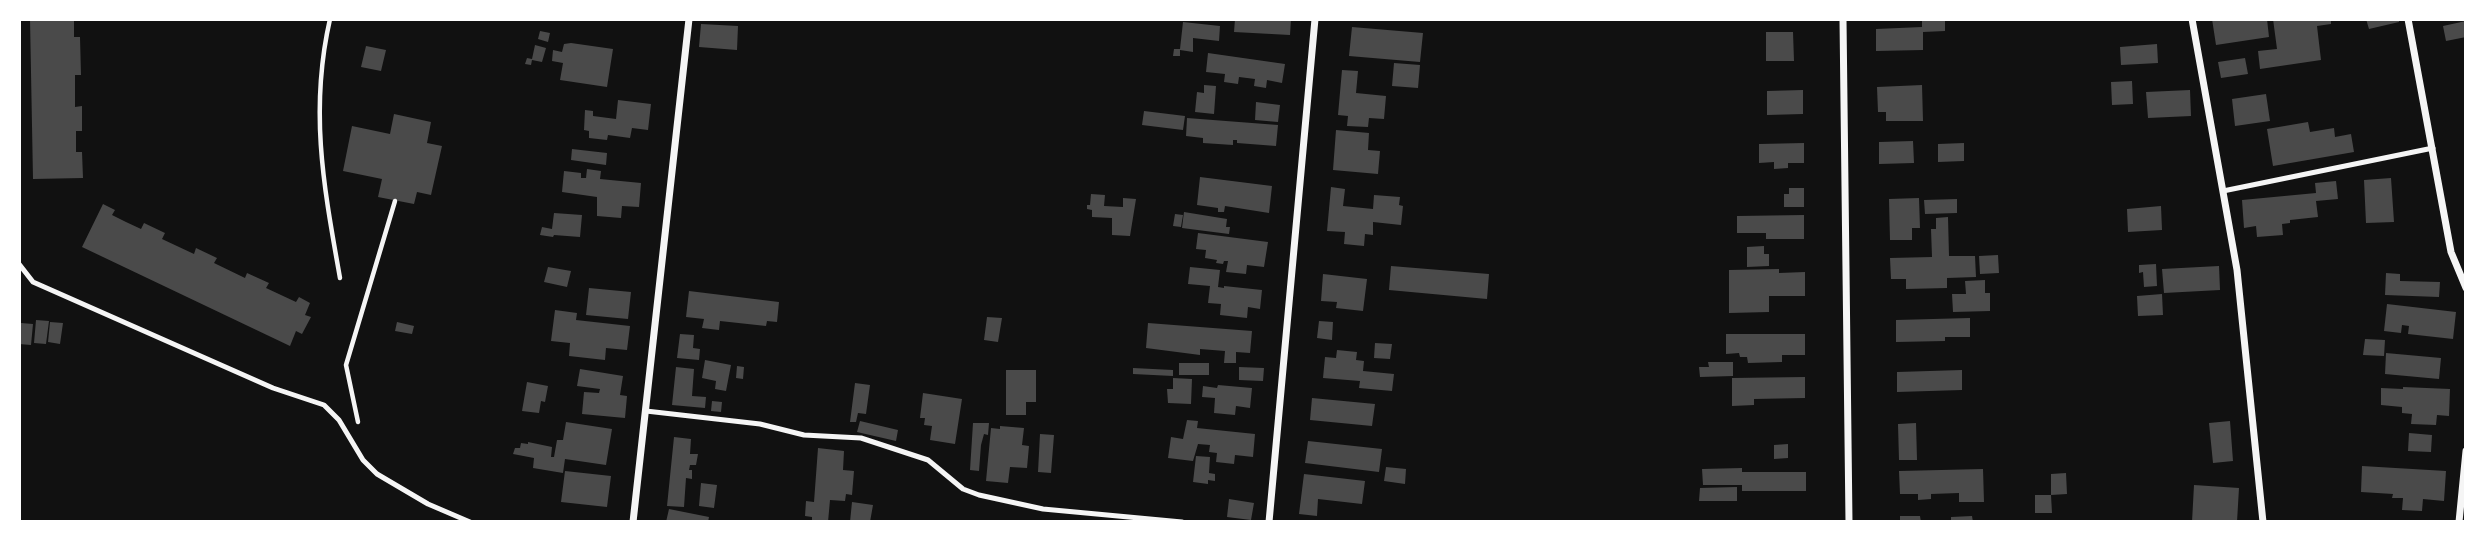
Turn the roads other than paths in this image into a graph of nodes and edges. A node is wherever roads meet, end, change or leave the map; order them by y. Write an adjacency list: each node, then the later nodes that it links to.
1 (689, 19): 10 (street)
2 (1315, 19): 15 (street)
3 (1843, 19): 16 (street)
4 (2192, 19): 7 (street)
5 (2408, 19): 6 (street)
6 (2433, 148): 7 (lane); 9 (street)
7 (2223, 191): 17 (street)
8 (19, 264): 12 (lane)
9 (2466, 288)
10 (646, 411): 13 (street); 14 (lane)
11 (2466, 451): 18 (street)
12 (470, 522)
13 (633, 522)
14 (1182, 522)
15 (1269, 522)
16 (1849, 522)
17 (2263, 522)
18 (2459, 522)

